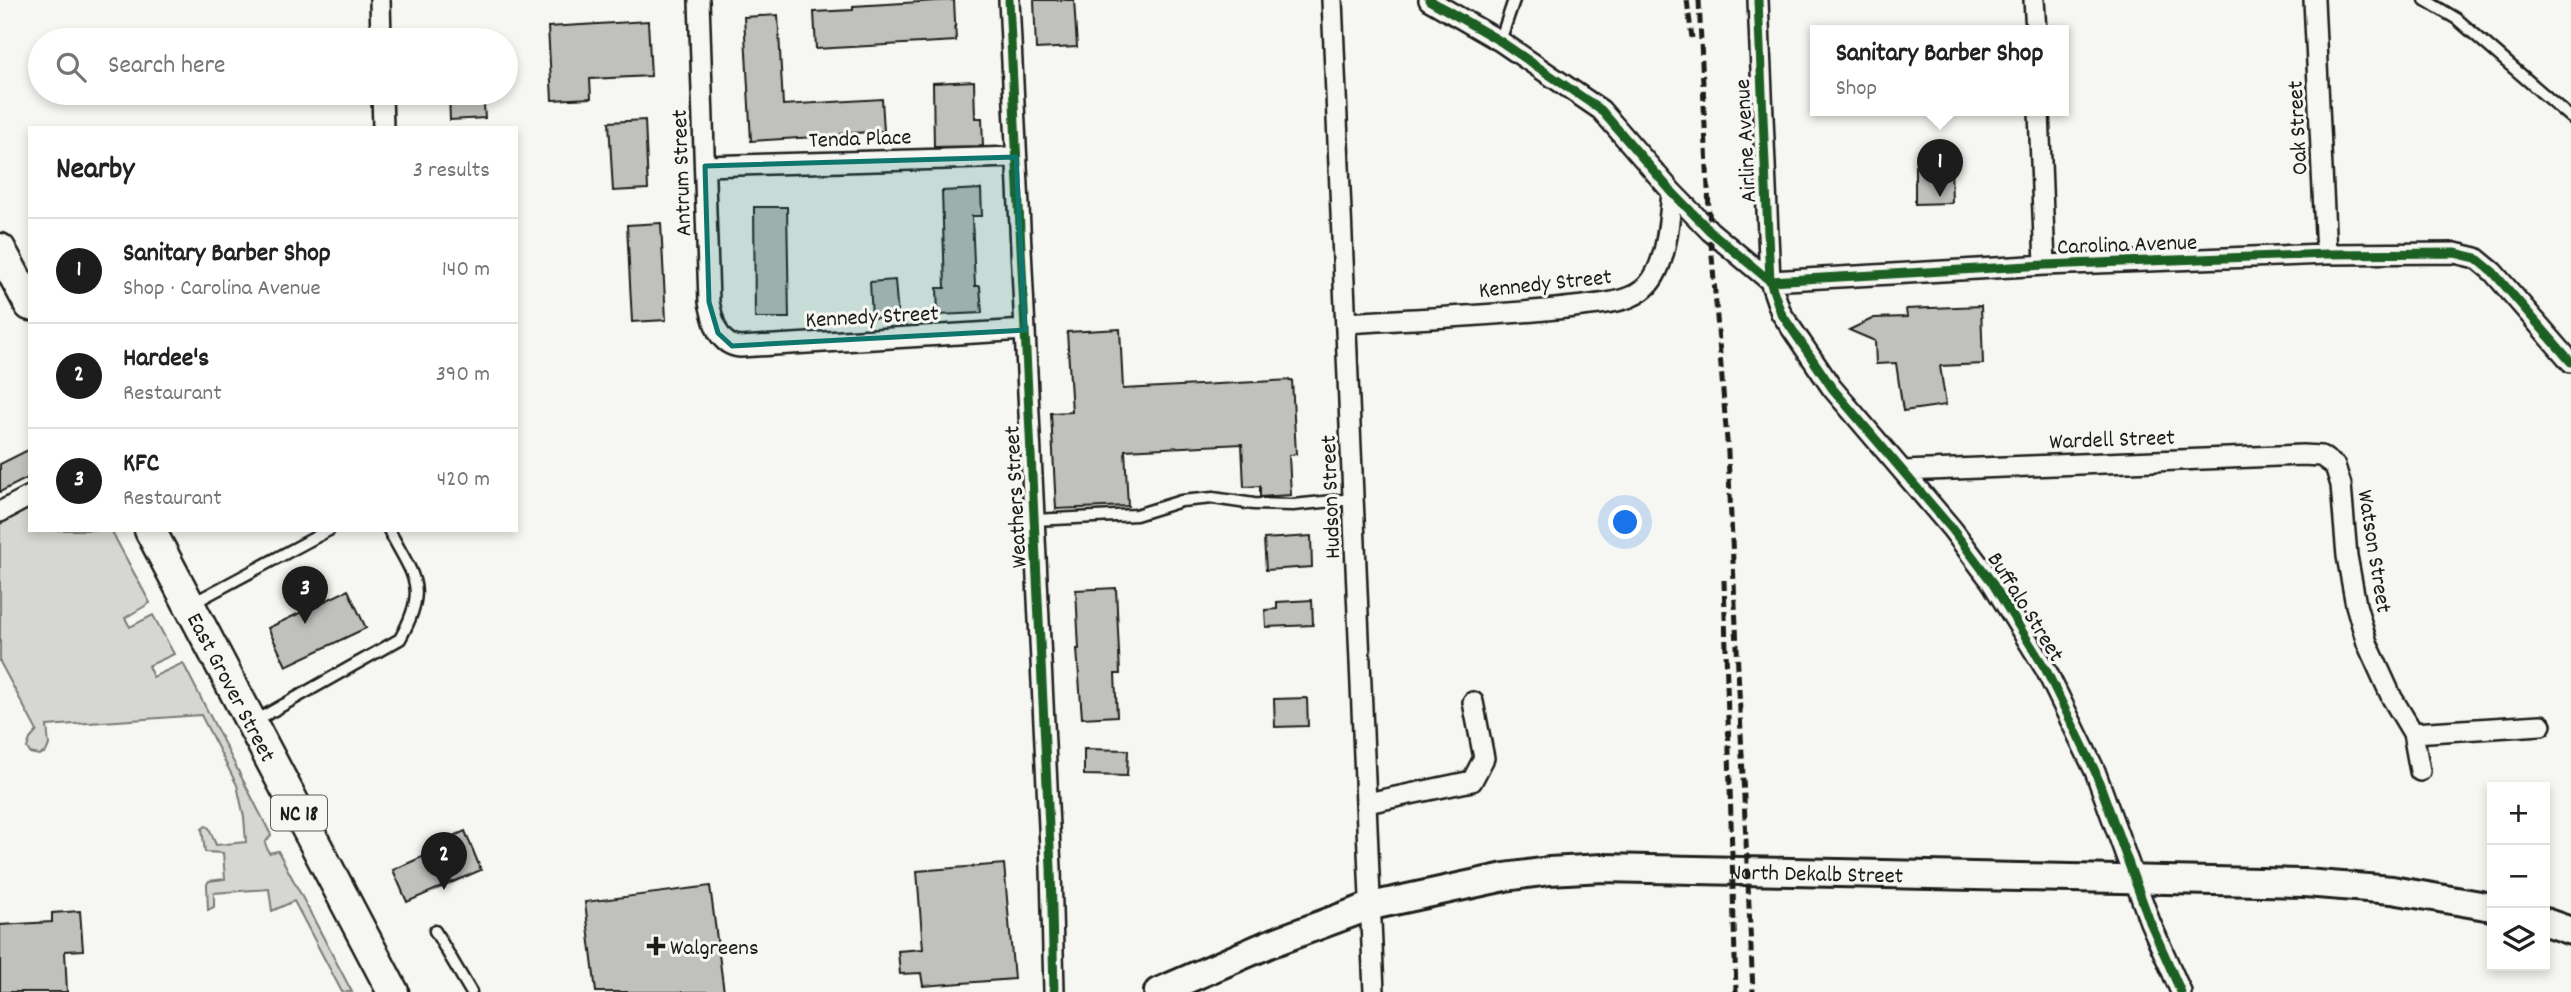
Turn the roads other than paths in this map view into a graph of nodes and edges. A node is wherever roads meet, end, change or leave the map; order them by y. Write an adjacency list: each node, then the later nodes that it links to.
1 (380, 0): 12 (street)
2 (699, 0): 19 (street, Antrum Street)
3 (1009, 0): 18 (street, Weathers Street)
4 (1332, 0): 26 (street, Hudson Street)
5 (1429, 0): 13 (street)
6 (1514, 0): 13 (lane)
7 (1758, 0): 24 (street, Airline Avenue)
8 (2034, 0): 11 (street)
9 (2314, 0): 22 (street, Oak Street)
10 (2425, 0): 16 (lane)
11 (2036, 25)
12 (381, 28)
13 (1500, 41): 20 (street)
14 (382, 105): 17 (street)
15 (2039, 116): 23 (street)
16 (2571, 118)
17 (383, 126)
18 (1016, 157): 19 (street, Tenda Place); 27 (street, Weathers Street)
19 (705, 166): 28 (street, Antrum Street)
20 (1672, 192): 24 (street); 26 (street, Kennedy Street)
21 (0, 249): 25 (main road)
22 (2326, 254): 23 (street, Carolina Avenue); 29 (street, Carolina Avenue)
23 (2045, 265): 24 (street, Carolina Avenue)
24 (1770, 281): 31 (street, Buffalo Street)
25 (28, 301)
26 (1346, 323): 33 (street, Hudson Street)
27 (1025, 330): 28 (street, Kennedy Street); 35 (street, Weathers Street)
28 (723, 340)
29 (2571, 362)
30 (2321, 456): 31 (street, Wardell Street); 43 (street, Watson Street)
31 (1904, 471): 46 (street, Buffalo Street)
32 (28, 497): 34 (street)
33 (1353, 499): 35 (lane); 45 (street, Hudson Street)
34 (0, 512)
35 (1034, 520): 54 (street, Weathers Street)
36 (151, 532): 39 (main road, East Grover Street / NC 18)
37 (325, 532): 39 (lane)
38 (390, 532): 41 (lane)
39 (189, 605): 41 (main road, East Grover Street / NC 18)
40 (1473, 702): 45 (street)
41 (252, 723): 52 (main road, East Grover Street / NC 18)
42 (2541, 724): 43 (street)
43 (2413, 733): 44 (street)
44 (2420, 771)
45 (1367, 803): 47 (street, Hudson Street)
46 (2135, 879): 47 (main road, North Dekalb Street); 48 (main road, North Dekalb Street); 57 (street, Buffalo Street)
47 (1371, 906): 55 (main road, North Dekalb Street); 56 (street, Hudson Street)
48 (2487, 906)
49 (2550, 924): 51 (main road)
50 (435, 931): 53 (lane)
51 (2571, 931)
52 (393, 992)
53 (471, 992)
54 (1054, 992)
55 (1158, 992)
56 (1374, 992)
57 (2181, 992)

